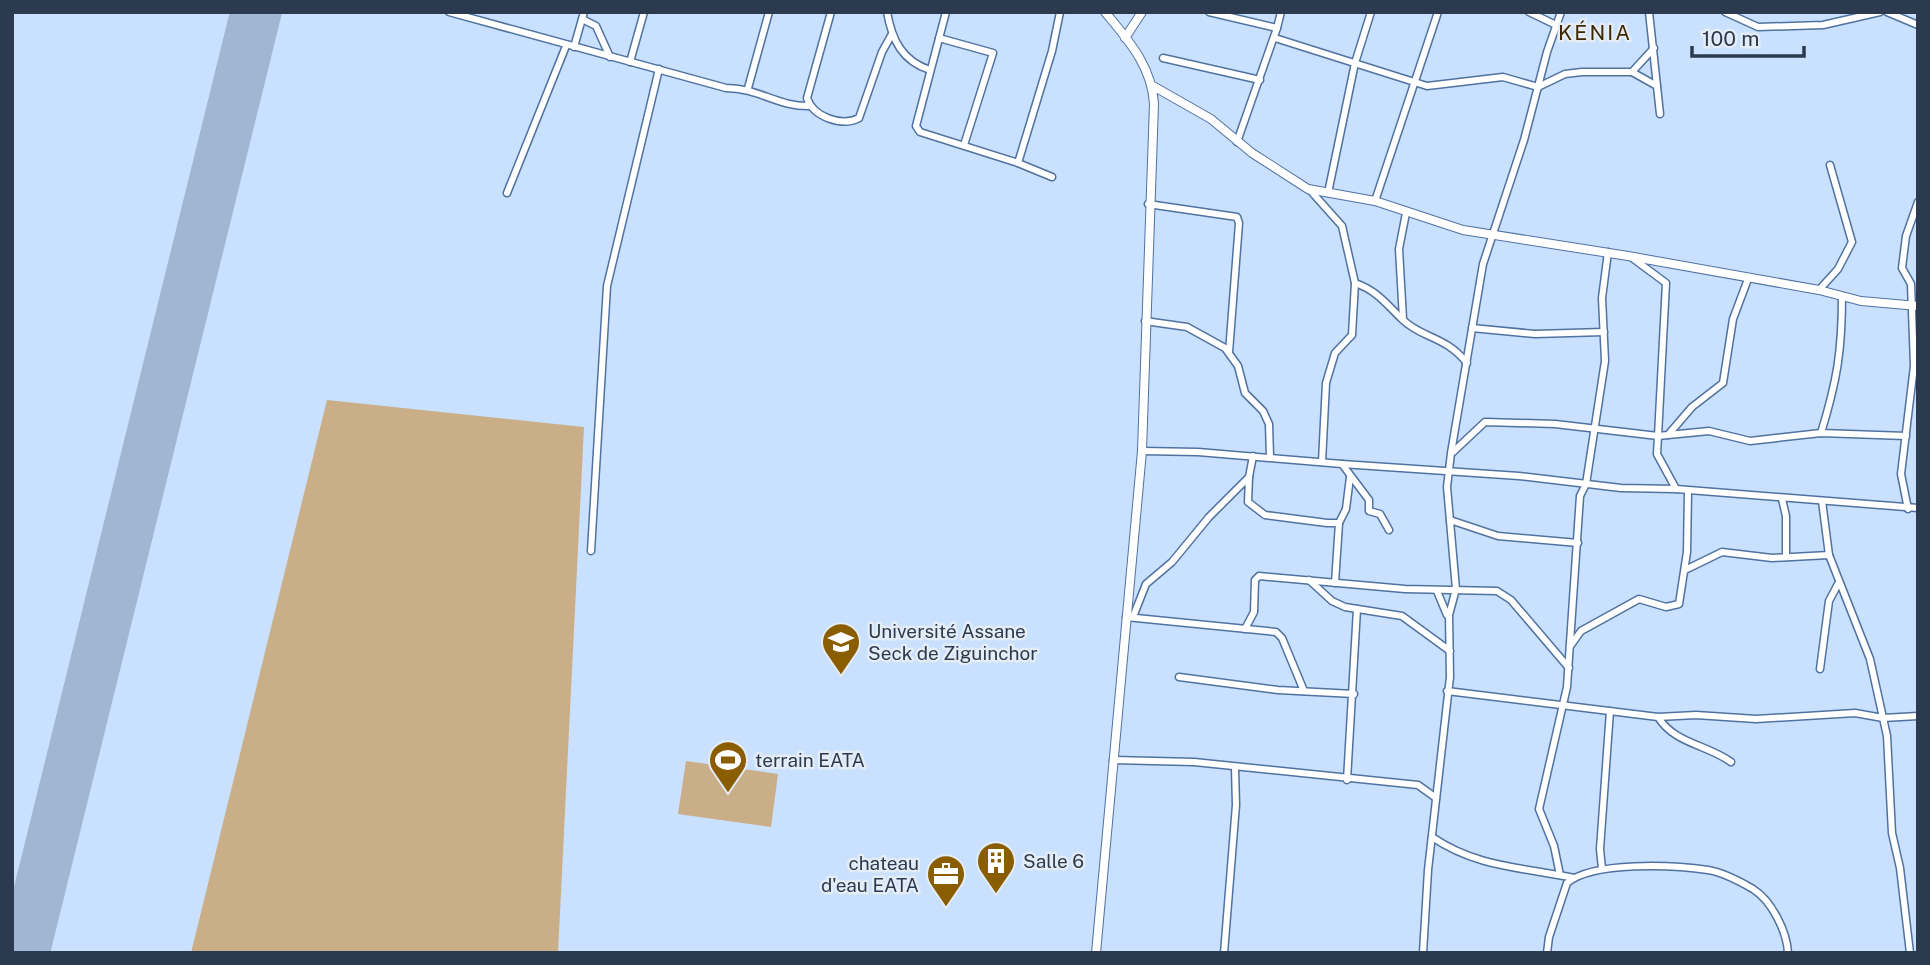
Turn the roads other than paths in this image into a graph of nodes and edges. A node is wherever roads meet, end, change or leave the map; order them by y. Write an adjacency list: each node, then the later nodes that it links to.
1 (449, 12): 28 (street)
2 (644, 12): 32 (street)
3 (769, 12): 42 (street)
4 (831, 12): 43 (street)
5 (887, 12): 24 (street)
6 (946, 12): 25 (street)
7 (1105, 12): 26 (street)
8 (1142, 12): 26 (street)
9 (1209, 12): 23 (street)
10 (1281, 12): 23 (street)
11 (1371, 12): 33 (street)
12 (1438, 12): 38 (street)
13 (1529, 12): 21 (street)
14 (1561, 12): 21 (street)
15 (1649, 12): 29 (street)
16 (1725, 12): 17 (street)
17 (1880, 12)
18 (1887, 12): 22 (street)
19 (1058, 13): 47 (street)
20 (583, 16): 28 (street); 30 (street)
21 (1556, 24): 41 (street)
22 (1918, 26)
23 (1277, 28): 27 (street)
24 (892, 34): 35 (street); 43 (street)
25 (939, 38): 35 (street); 46 (street)
26 (1125, 38): 39 (street)
27 (1275, 38): 33 (street); 37 (street)
28 (570, 47): 30 (street); 52 (street)
29 (1654, 48): 36 (street); 40 (street)
30 (610, 57): 32 (street)
31 (1163, 58): 37 (street)
32 (630, 62): 34 (street)
33 (1355, 63): 38 (street); 51 (street)
34 (659, 69): 42 (street); 96 (street)
35 (930, 70): 46 (street)
36 (1632, 72): 40 (street); 41 (street)
37 (1260, 80): 45 (street)
38 (1416, 83): 41 (street); 53 (street)
39 (1153, 86): 45 (street); 55 (street)
40 (1657, 86): 44 (street)
41 (1538, 87): 57 (street)
42 (748, 88): 43 (street)
43 (810, 106)
44 (1660, 114)
45 (1237, 142): 50 (street)
46 (964, 145): 47 (street)
47 (1018, 163): 49 (street)
48 (1830, 165): 62 (street)
49 (1052, 177)
50 (1308, 189): 51 (street); 61 (street)
51 (1328, 192): 53 (street)
52 (507, 193)
53 (1375, 201): 56 (street)
54 (1918, 202): 64 (street)
55 (1149, 204): 65 (street); 69 (street)
56 (1406, 212): 57 (street); 66 (street)
57 (1494, 235): 58 (street); 67 (street)
58 (1608, 252): 59 (street); 68 (street)
59 (1628, 256): 60 (street); 74 (street)
60 (1748, 279): 62 (street); 73 (street)
61 (1355, 283): 66 (street); 80 (street)
62 (1819, 290): 63 (street)
63 (1842, 296): 64 (street); 72 (street)
64 (1914, 306): 75 (street)
65 (1146, 321): 69 (street); 76 (street)
66 (1403, 321): 70 (street)
67 (1472, 328): 68 (street); 70 (street)
68 (1604, 332): 71 (street)
69 (1229, 352): 79 (street)
70 (1467, 363): 77 (street)
71 (1594, 430): 74 (street); 77 (street); 85 (street)
72 (1821, 433): 73 (street); 75 (street)
73 (1668, 435): 74 (street)
74 (1658, 436): 86 (street)
75 (1906, 436): 91 (street)
76 (1142, 451): 78 (street); 106 (street)
77 (1451, 453): 82 (street)
78 (1253, 456): 79 (street); 83 (street)
79 (1270, 457): 80 (street)
80 (1322, 462): 81 (street)
81 (1342, 464): 82 (street); 84 (street)
82 (1449, 470): 85 (street); 92 (street)
83 (1249, 477): 93 (street); 106 (street)
84 (1350, 477): 93 (street); 94 (street)
85 (1586, 484): 86 (street); 95 (street)
86 (1675, 489): 87 (street)
87 (1688, 491): 88 (street); 99 (street)
88 (1782, 499): 89 (street); 98 (street)
89 (1822, 501): 91 (street); 97 (street)
90 (1918, 508): 91 (street)
91 (1908, 509)
92 (1450, 520): 95 (street); 103 (street)
93 (1339, 523): 101 (street)
94 (1389, 530)
95 (1578, 543): 109 (street)
96 (591, 551)
97 (1829, 555): 98 (street); 102 (street)
98 (1786, 557): 99 (street)
99 (1685, 570): 109 (street)
100 (1308, 580): 101 (street); 105 (street); 108 (street)
101 (1335, 583): 104 (street)
102 (1838, 584): 112 (street); 121 (street)
103 (1456, 589): 104 (street); 107 (street); 111 (street)
104 (1437, 591): 107 (street)
105 (1356, 609): 110 (street); 116 (street)
106 (1130, 617): 108 (street); 122 (street)
107 (1448, 621): 110 (street)
108 (1245, 629): 114 (street)
109 (1571, 645): 111 (street)
110 (1450, 650): 115 (street)
111 (1569, 668): 117 (street)
112 (1820, 669)
113 (1179, 677): 114 (street)
114 (1304, 691): 116 (street)
115 (1447, 691): 117 (street); 126 (street)
116 (1354, 694): 125 (street)
117 (1563, 703): 118 (street); 129 (street)
118 (1610, 711): 120 (street); 128 (street)
119 (1918, 716): 121 (street)
120 (1658, 717): 121 (street); 123 (street)
121 (1882, 718): 136 (street)
122 (1113, 760): 124 (street); 131 (street)
123 (1731, 762)
124 (1235, 768): 125 (street); 132 (street)
125 (1347, 780): 126 (street)
126 (1436, 798): 127 (street)
127 (1433, 837): 129 (street); 133 (street)
128 (1602, 869): 130 (street); 135 (street)
129 (1560, 875): 130 (street)
130 (1574, 878): 134 (street)
131 (1096, 953)
132 (1224, 953)
133 (1423, 953)
134 (1547, 953)
135 (1788, 953)
136 (1910, 953)

